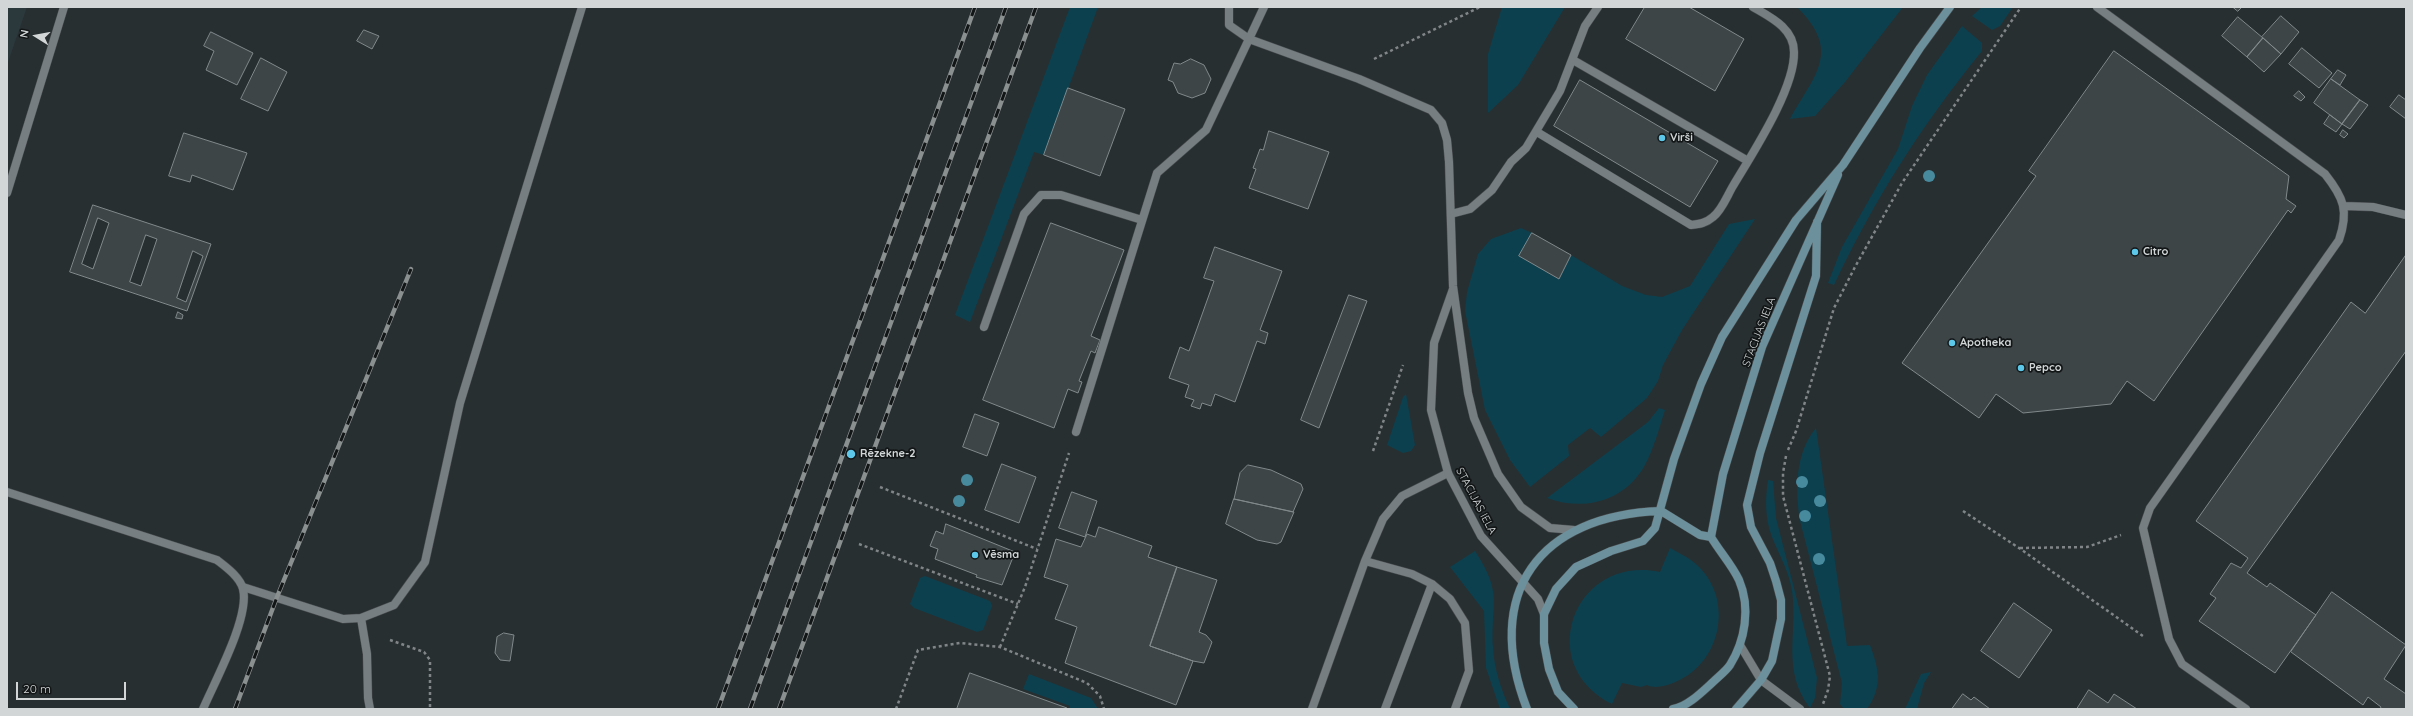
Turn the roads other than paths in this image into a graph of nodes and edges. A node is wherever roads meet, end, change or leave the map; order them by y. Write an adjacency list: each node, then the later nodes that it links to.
1 (64, 7): 14 (street)
2 (582, 7): 33 (street)
3 (1229, 7): 9 (street, STACIJAS IELA)
4 (1264, 7): 9 (street)
5 (1598, 7): 10 (street)
6 (1753, 7): 12 (street)
7 (1950, 7): 13 (main road, STACIJAS IELA)
8 (2098, 7): 15 (street)
9 (1249, 39): 16 (street, STACIJAS IELA); 18 (street)
10 (1573, 60): 11 (street); 12 (street)
11 (1537, 132): 12 (street); 16 (street)
12 (1748, 161)
13 (1843, 165): 19 (main road, STACIJAS IELA); 25 (main road, STACIJAS IELA)
14 (7, 193)
15 (2344, 206): 17 (street); 46 (street)
16 (1451, 214): 20 (street, STACIJAS IELA)
17 (2406, 215)
18 (1142, 220): 21 (street); 22 (street)
19 (1817, 222): 27 (main road, STACIJAS IELA); 35 (main road)
20 (1453, 286): 23 (street, STACIJAS IELA); 26 (street, STACIJAS IELA)
21 (984, 327)
22 (1076, 432)
23 (1448, 473): 28 (street); 30 (street, STACIJAS IELA)
24 (7, 492): 31 (street)
25 (1661, 511): 26 (main road); 27 (main road); 32 (main road, STACIJAS IELA)
26 (1574, 530): 30 (main road)
27 (1711, 537): 34 (main road)
28 (1365, 561): 29 (street); 38 (street)
29 (1432, 584): 39 (street); 40 (street)
30 (1522, 585): 32 (street, STACIJAS IELA); 41 (main road)
31 (243, 587): 33 (street); 36 (street)
32 (1544, 614): 42 (main road, STACIJAS IELA)
33 (360, 618): 37 (street)
34 (1740, 645): 35 (street); 43 (main road)
35 (1761, 680): 44 (main road); 45 (street)
36 (203, 709)
37 (370, 709)
38 (1312, 709)
39 (1385, 709)
40 (1455, 709)
41 (1527, 709)
42 (1574, 709)
43 (1673, 709)
44 (1736, 709)
45 (1800, 709)
46 (2246, 709)

